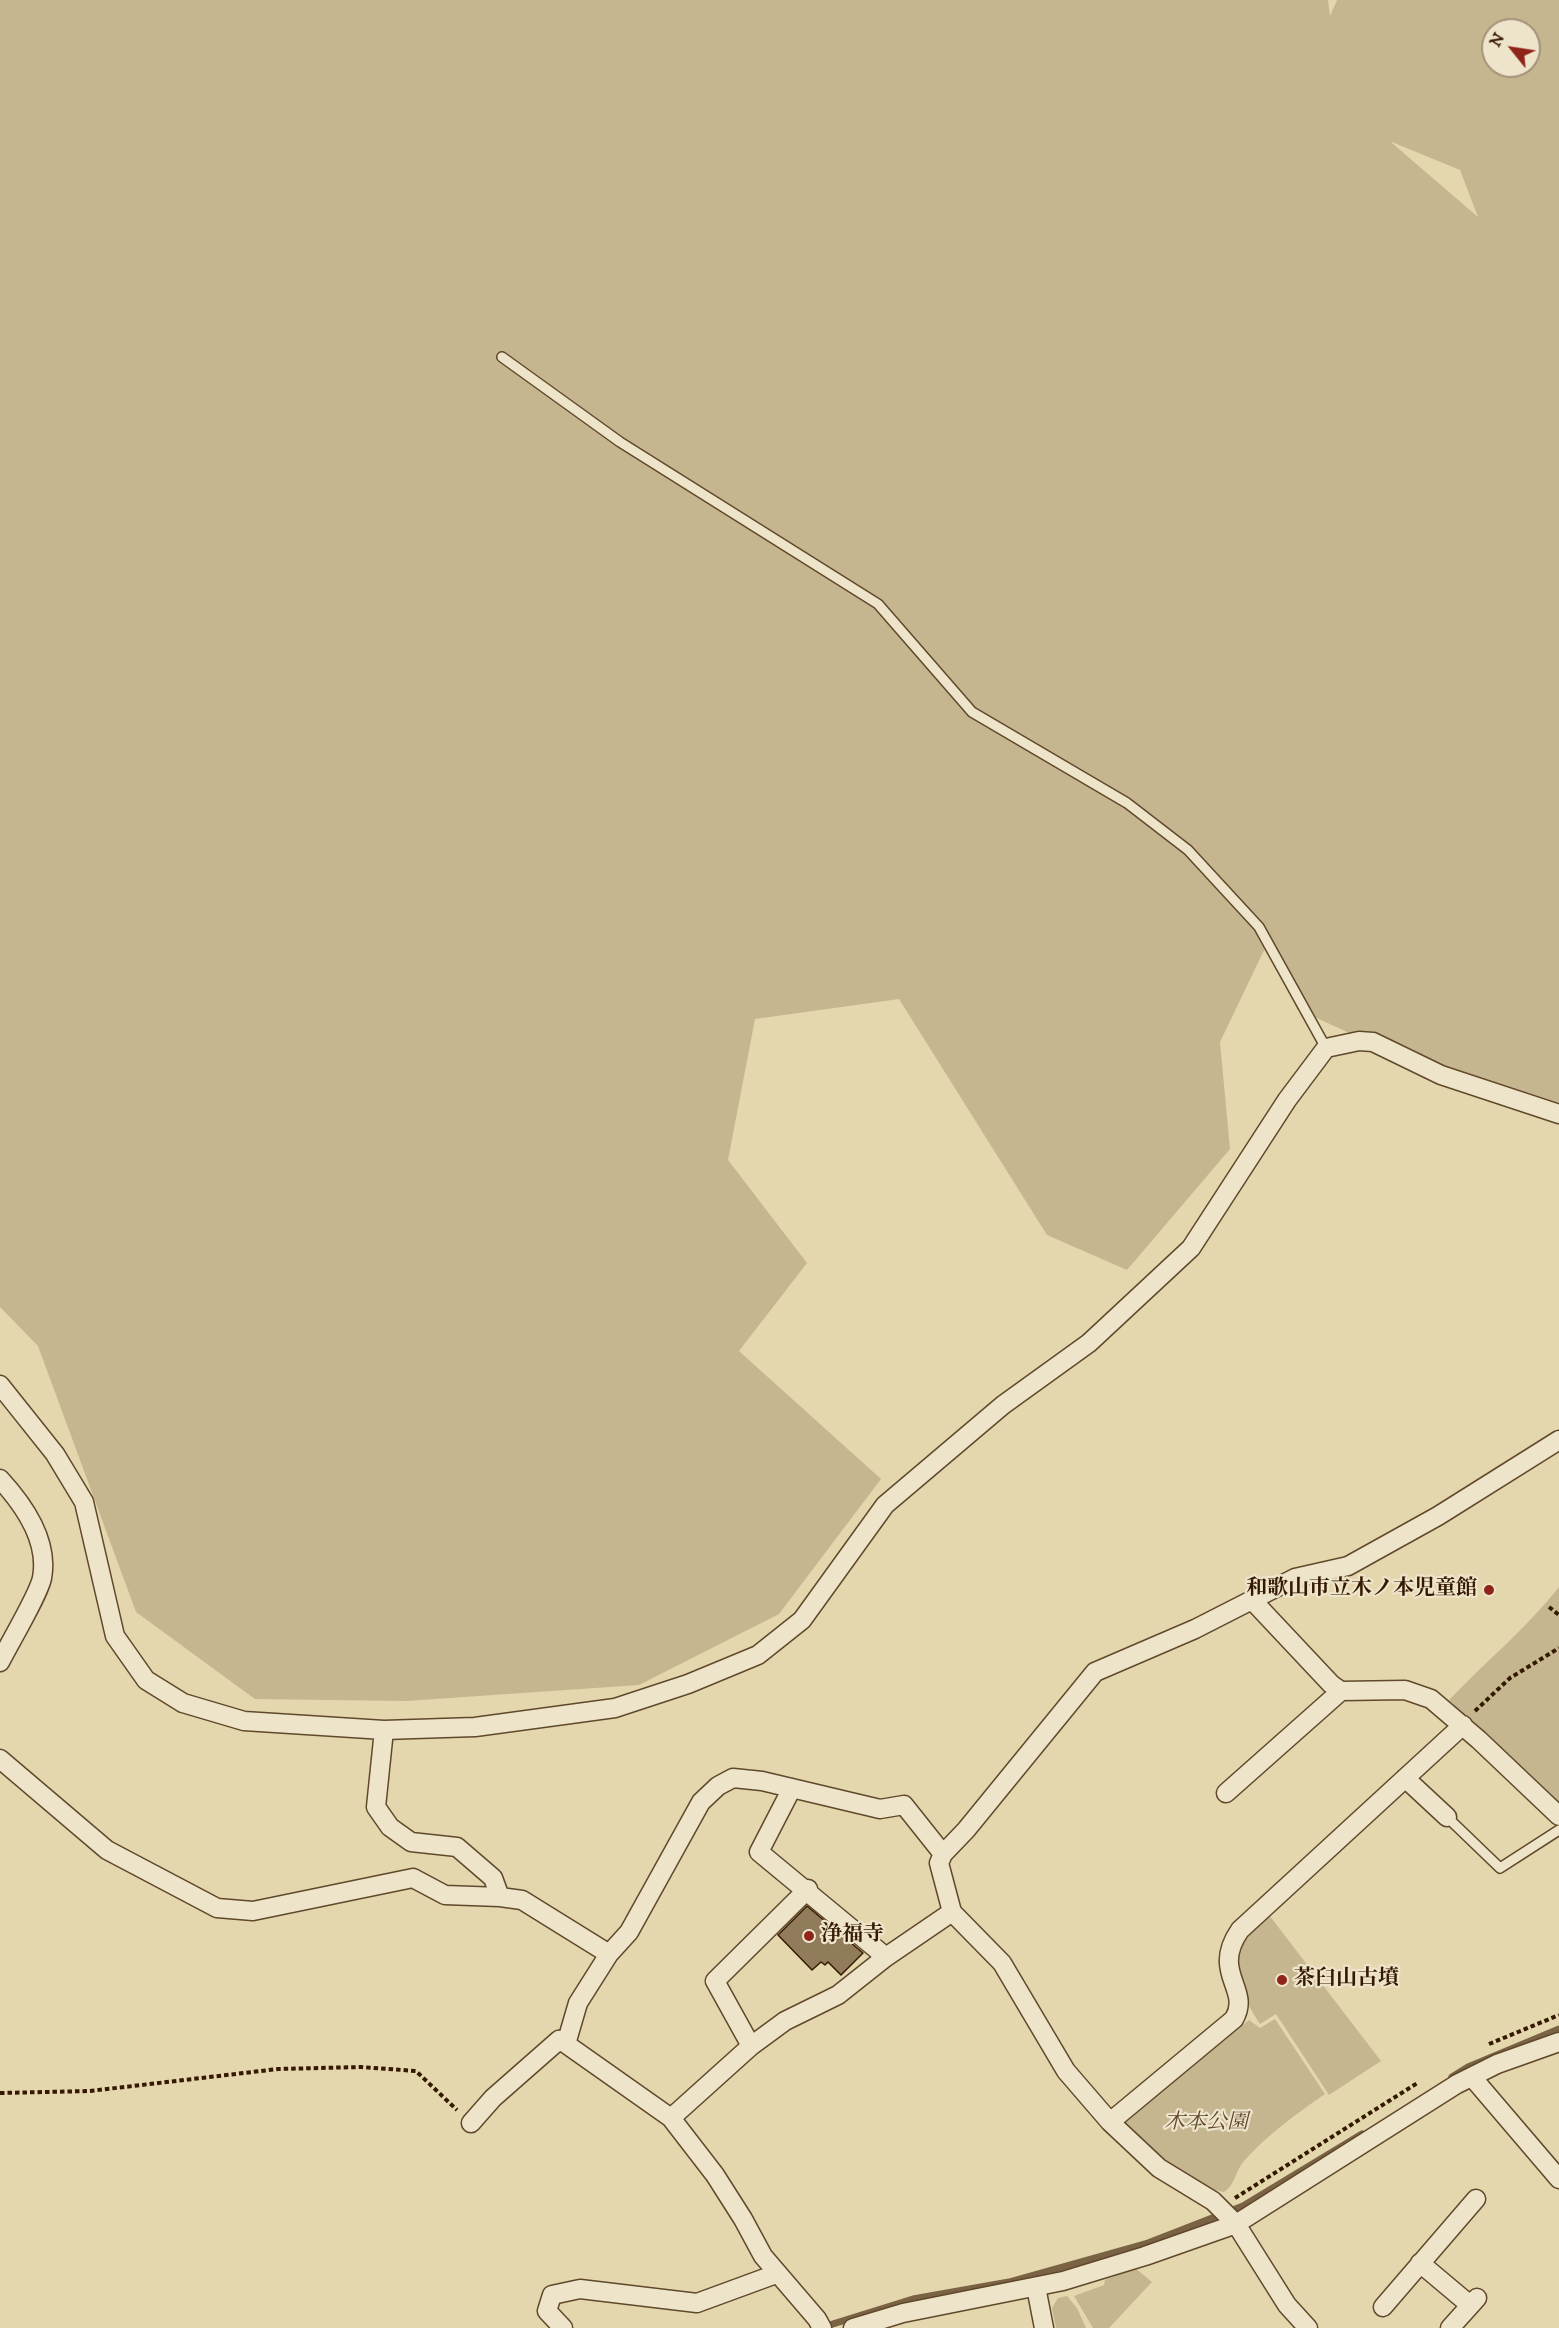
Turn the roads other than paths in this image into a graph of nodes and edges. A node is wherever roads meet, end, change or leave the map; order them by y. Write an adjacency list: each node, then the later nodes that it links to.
1 (502, 357): 2 (lane)
2 (1326, 1048): 3 (street); 11 (street)
3 (1559, 1114)
4 (0, 1385): 11 (street)
5 (1559, 1440): 7 (street)
6 (0, 1479): 8 (street)
7 (1253, 1601): 9 (street); 19 (street)
8 (0, 1662)
9 (1341, 1691): 10 (street); 15 (street)
10 (1463, 1725): 13 (street); 16 (street)
11 (384, 1730): 21 (street)
12 (0, 1759): 21 (street)
13 (1405, 1778): 17 (street); 30 (street)
14 (792, 1788): 19 (street); 20 (street); 23 (street)
15 (1226, 1793)
16 (1559, 1816)
17 (1448, 1817): 18 (lane)
18 (1559, 1830)
19 (943, 1854): 22 (street)
20 (808, 1889): 24 (street); 27 (street)
21 (501, 1897): 23 (street)
22 (952, 1912): 24 (street); 30 (street)
23 (609, 1954): 26 (street)
24 (886, 1957): 27 (street)
25 (1559, 2042): 28 (street)
26 (566, 2044): 29 (street); 31 (street)
27 (751, 2046): 29 (street)
28 (1472, 2077): 32 (street); 34 (street)
29 (671, 2118): 36 (street)
30 (1110, 2122): 34 (street)
31 (471, 2124)
32 (1559, 2180)
33 (1476, 2199): 35 (street)
34 (1236, 2224): 37 (street); 43 (street)
35 (1420, 2263): 38 (street); 44 (street)
36 (776, 2274): 39 (street); 40 (street)
37 (1036, 2287): 41 (street); 42 (street)
38 (1383, 2307)
39 (820, 2323)
40 (563, 2328)
41 (853, 2328)
42 (1044, 2328)
43 (1308, 2328)
44 (1450, 2328)

